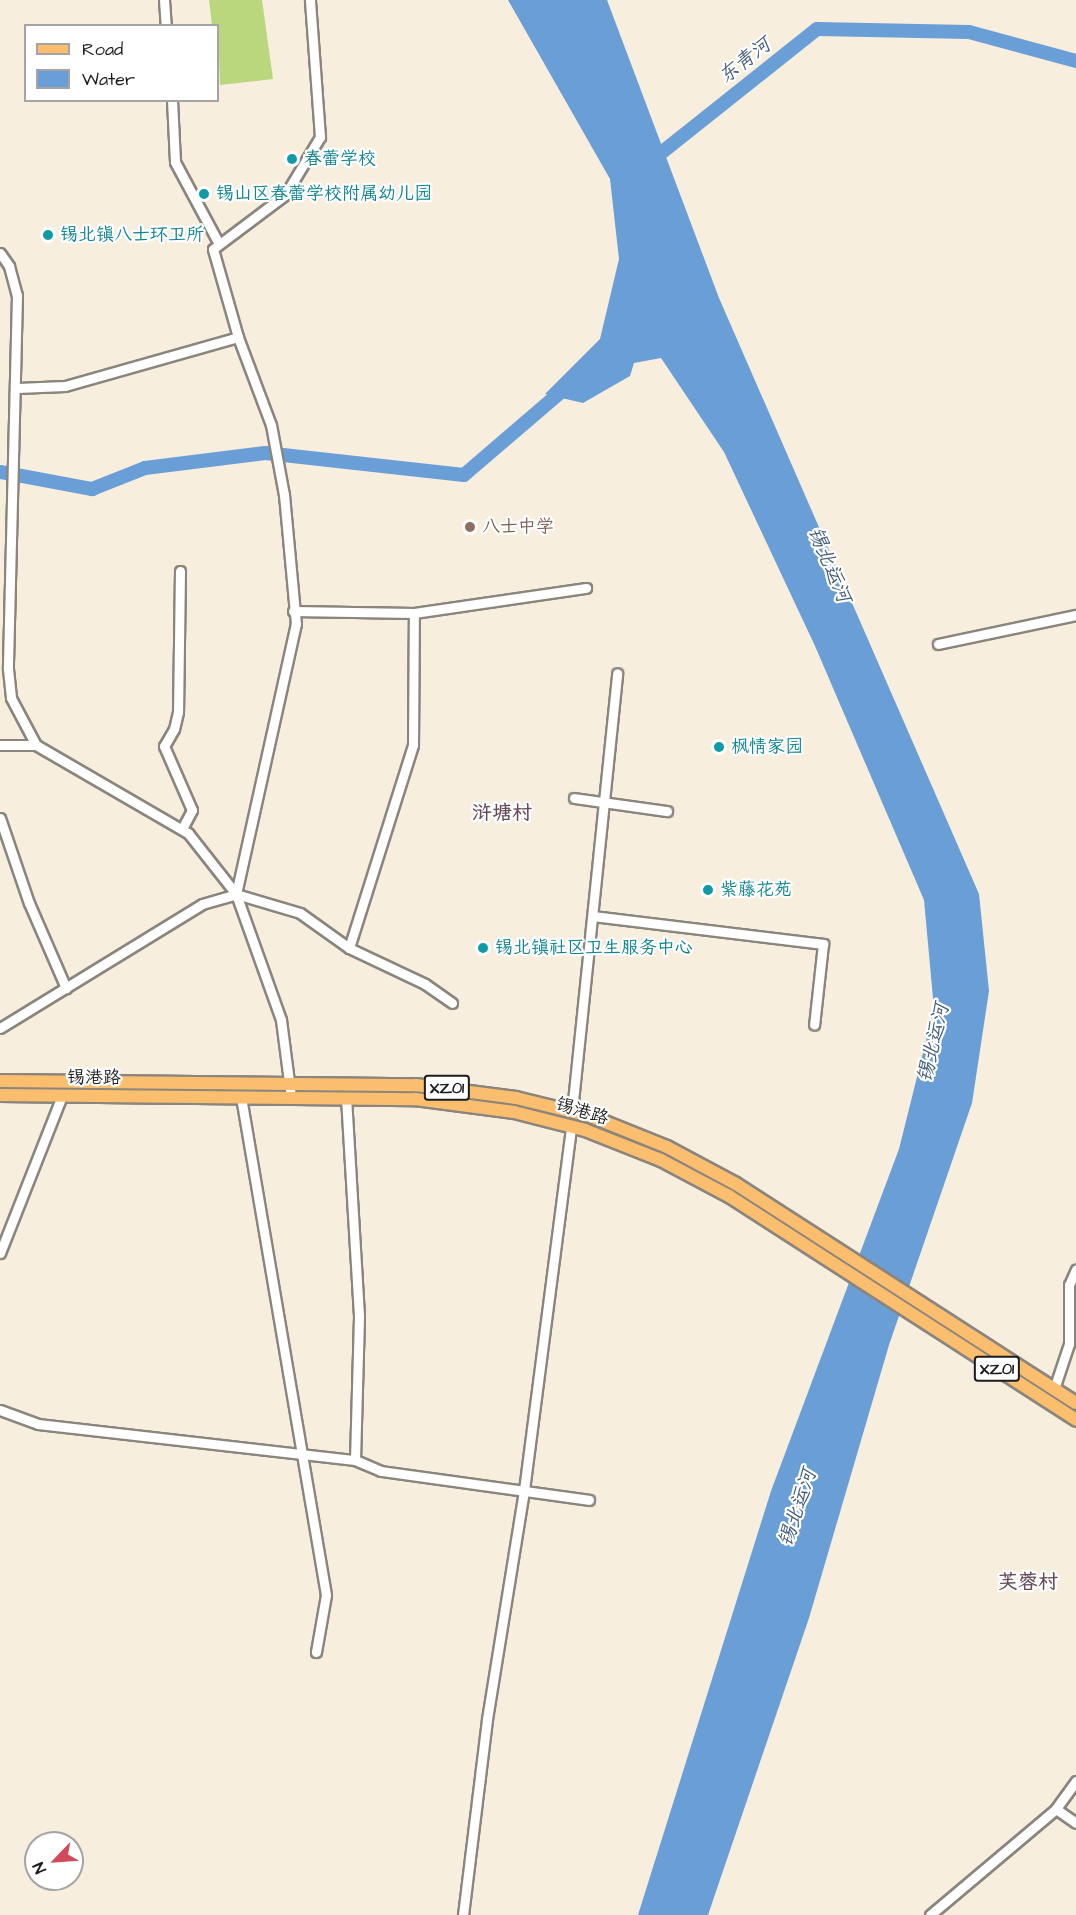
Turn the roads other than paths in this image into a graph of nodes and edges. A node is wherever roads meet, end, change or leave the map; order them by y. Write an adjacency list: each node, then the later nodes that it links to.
1 (164, 0): 3 (street)
2 (310, 0): 5 (street)
3 (166, 24)
4 (172, 102): 5 (street)
5 (219, 244): 7 (street)
6 (0, 254): 8 (street)
7 (238, 337): 8 (street); 11 (street)
8 (17, 388): 17 (street)
9 (180, 571): 22 (street)
10 (586, 588): 12 (street)
11 (293, 611): 12 (street); 23 (street)
12 (414, 613): 25 (street)
13 (1076, 615): 14 (street)
14 (938, 644)
15 (617, 673): 19 (street)
16 (0, 745): 17 (street)
17 (36, 745): 22 (street)
18 (574, 798): 19 (street)
19 (605, 804): 20 (street); 24 (street)
20 (667, 811)
21 (0, 818): 26 (street)
22 (182, 829): 23 (street)
23 (236, 894): 25 (street); 26 (street); 31 (street)
24 (592, 916): 28 (street); 36 (street)
25 (349, 948): 27 (street)
26 (66, 988): 29 (street)
27 (452, 1003)
28 (814, 1025)
29 (0, 1028)
30 (0, 1081): 31 (main road, 锡港路 / XZ01)
31 (290, 1091): 34 (main road, 锡港路 / XZ01); 35 (main road, 锡港路 / XZ01); 36 (main road, 锡港路 / XZ01)
32 (0, 1095): 33 (main road, 锡港路 / XZ01)
33 (62, 1096): 34 (main road, 锡港路 / XZ01); 38 (street)
34 (241, 1097): 44 (street)
35 (346, 1097): 37 (main road, 锡港路 / XZ01); 45 (street)
36 (572, 1111): 40 (main road, 锡港路 / XZ01)
37 (571, 1126): 43 (main road, 锡港路 / XZ01); 46 (street)
38 (0, 1253)
39 (1076, 1269): 40 (street)
40 (1054, 1389): 41 (main road, 锡港路 / XZ01)
41 (1076, 1403)
42 (0, 1410): 44 (street)
43 (1076, 1420)
44 (301, 1455): 45 (street); 48 (street)
45 (355, 1460): 46 (street)
46 (524, 1490): 47 (street); 52 (street)
47 (589, 1500)
48 (316, 1653)
49 (1076, 1781): 50 (street)
50 (1056, 1809): 51 (street); 53 (street)
51 (1076, 1823)
52 (463, 1915)
53 (930, 1915)

